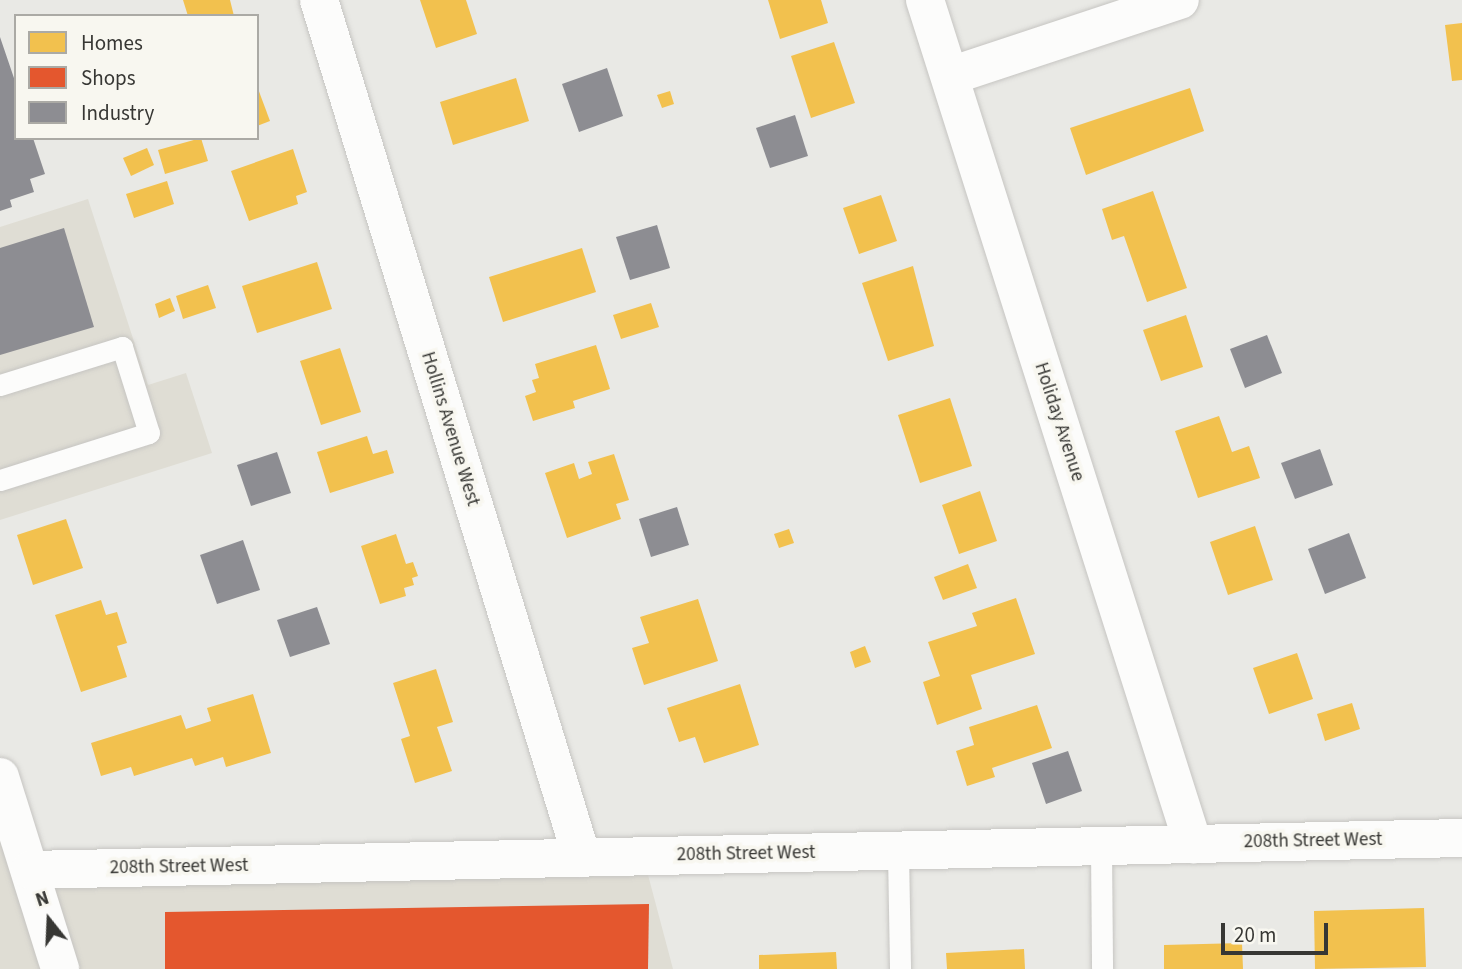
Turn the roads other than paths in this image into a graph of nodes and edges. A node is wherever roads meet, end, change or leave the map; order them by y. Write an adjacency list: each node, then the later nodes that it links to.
1 (319, 0): 12 (street, Hollins Avenue West)
2 (925, 0): 4 (street, Holiday Avenue)
3 (1180, 0): 4 (street)
4 (950, 76): 9 (street, Holiday Avenue)
5 (0, 385): 6 (lane)
6 (0, 480)
7 (1, 781): 13 (street)
8 (1462, 838): 9 (street, 208th Street West)
9 (1194, 844): 10 (street, 208th Street West)
10 (1101, 848): 11 (street, 208th Street West); 16 (lane)
11 (898, 852): 12 (street, 208th Street West); 15 (lane)
12 (582, 858): 13 (street, 208th Street West)
13 (30, 870): 14 (street)
14 (61, 969)
15 (900, 969)
16 (1102, 969)

